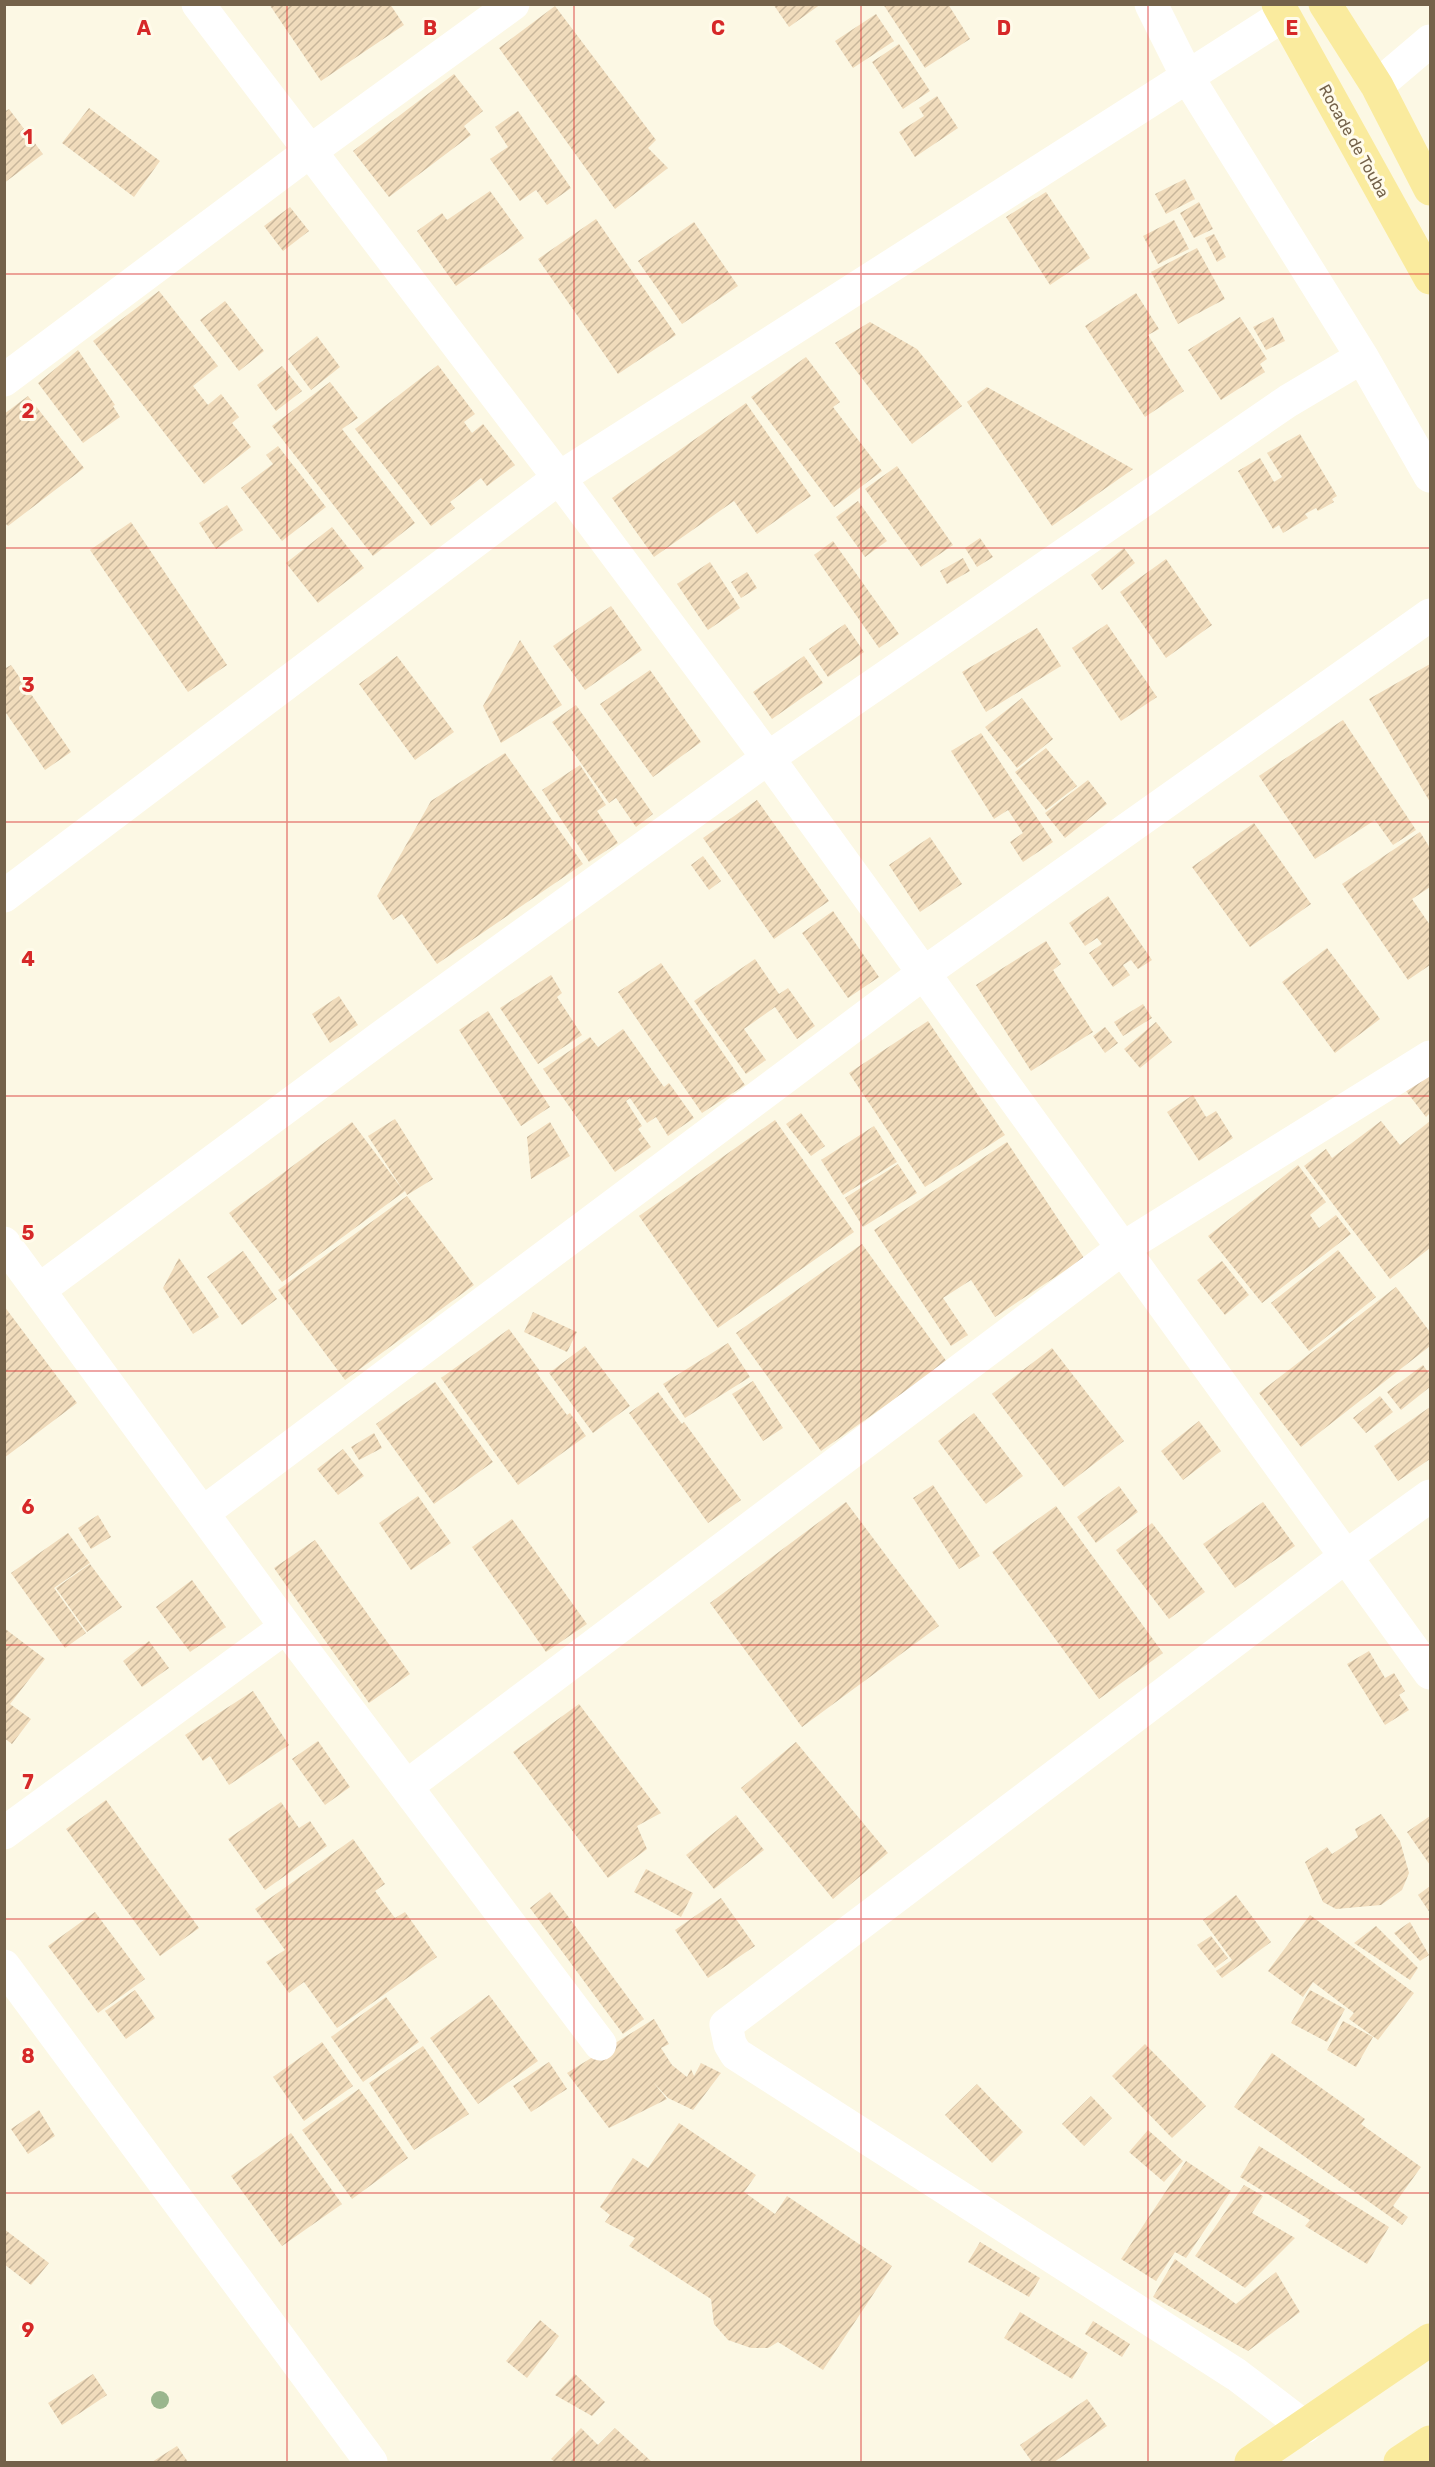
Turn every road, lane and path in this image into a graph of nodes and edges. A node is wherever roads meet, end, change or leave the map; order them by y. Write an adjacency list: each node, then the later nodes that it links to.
1 (198, 4): 9 (street)
2 (513, 4): 9 (street)
3 (1151, 4): 7 (street)
4 (1325, 4): 8 (main road)
5 (1281, 10): 7 (street); 11 (main road, Rocade de Touba)
6 (1431, 41): 8 (street)
7 (1188, 78): 12 (street); 15 (street)
8 (1377, 86): 10 (main road)
9 (309, 152): 13 (street); 15 (street)
10 (1431, 189)
11 (1431, 278)
12 (1362, 357): 14 (street); 17 (street)
13 (4, 380)
14 (1431, 476)
15 (559, 478): 17 (street); 18 (street)
16 (1431, 615): 19 (street)
17 (768, 758): 19 (street); 23 (street)
18 (4, 896)
19 (924, 973): 22 (street); 25 (street)
20 (1431, 1057): 22 (street)
21 (4, 1243): 23 (street)
22 (1123, 1248): 26 (street); 29 (street)
23 (39, 1290): 25 (street)
24 (1431, 1496): 26 (street)
25 (204, 1512): 27 (street)
26 (1345, 1557): 28 (street); 34 (street)
27 (286, 1627): 29 (street); 30 (street)
28 (1431, 1673)
29 (407, 1786): 32 (street)
30 (4, 1833)
31 (4, 1966): 36 (street)
32 (600, 2044)
33 (1431, 2340): 34 (main road)
34 (1305, 2427): 37 (main road)
35 (1431, 2442): 38 (main road)
36 (371, 2463)
37 (1251, 2463)
38 (1400, 2463)

